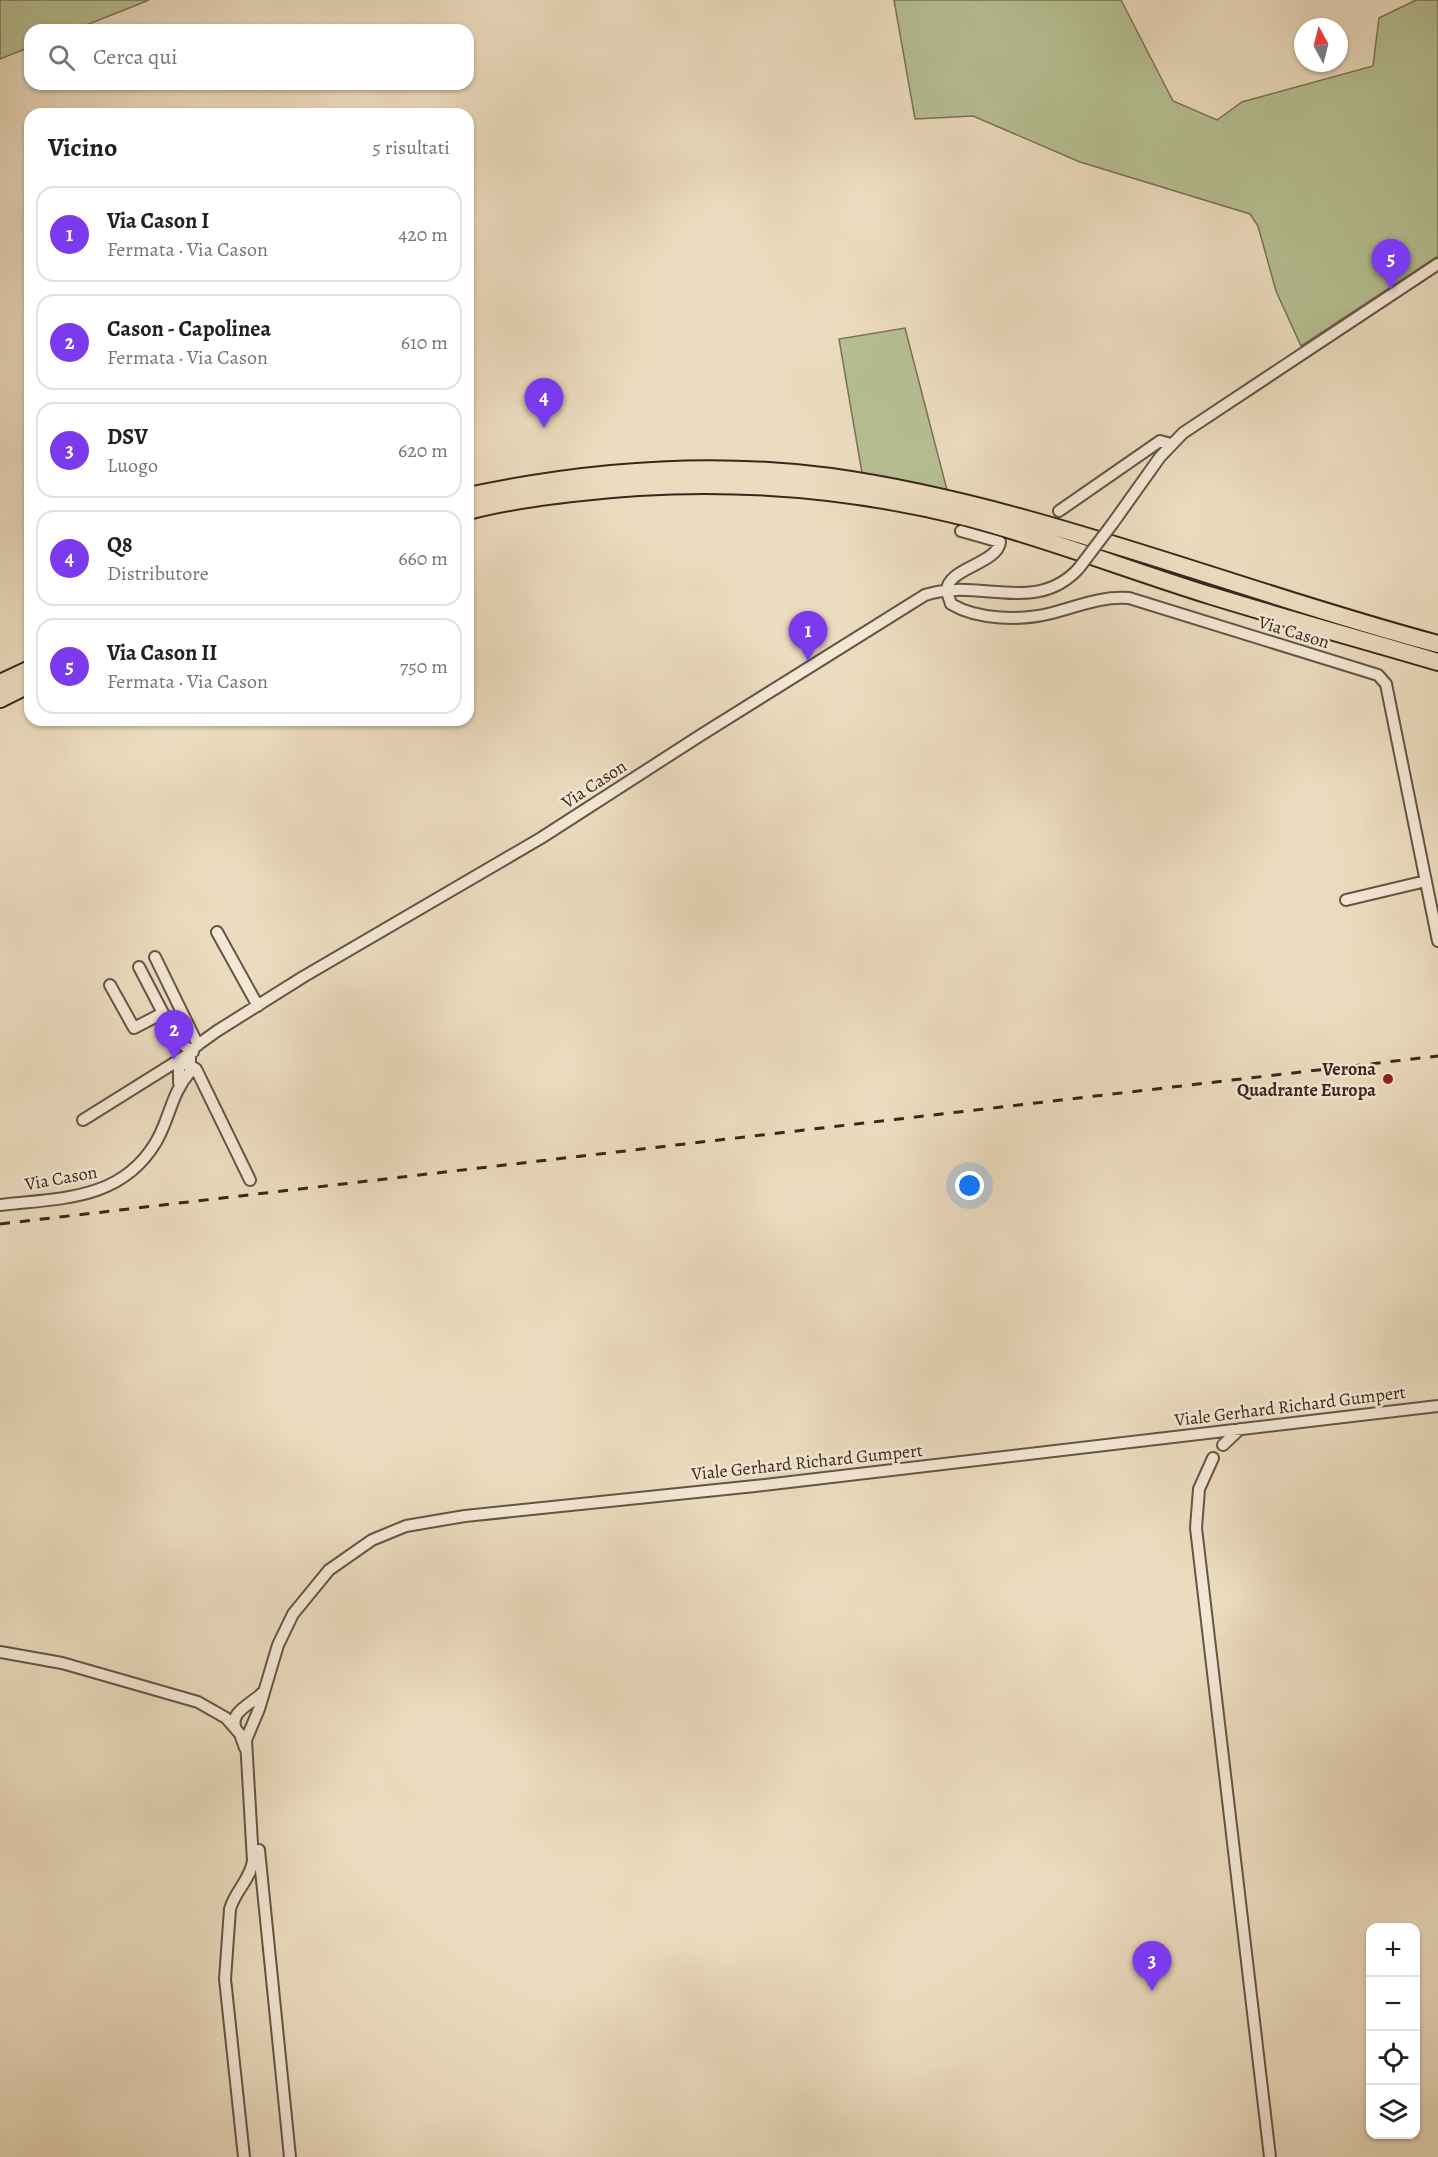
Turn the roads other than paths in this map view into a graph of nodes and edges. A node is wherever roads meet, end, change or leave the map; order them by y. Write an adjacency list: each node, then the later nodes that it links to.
1 (1438, 264): 2 (street, Via Cason)
2 (1171, 444): 5 (street, Via Cason); 7 (street, Via Cason, bridge)
3 (474, 495): 8 (highway)
4 (474, 510): 9 (highway)
5 (1059, 511)
6 (961, 531): 7 (street, Via Cason)
7 (947, 589): 14 (street, Via Cason); 21 (street, Via Cason)
8 (1438, 644)
9 (1438, 662)
10 (24, 672): 11 (highway)
11 (0, 683)
12 (24, 687): 13 (highway)
13 (0, 699)
14 (1426, 881): 15 (street); 17 (street, Via Cason)
15 (1346, 900)
16 (217, 932): 21 (street)
17 (1438, 942)
18 (155, 957): 23 (street)
19 (139, 967): 22 (street)
20 (110, 985): 22 (street)
21 (258, 1006): 23 (street, Via Cason)
22 (163, 1013): 23 (street)
23 (193, 1055): 24 (street, Via Cason); 25 (street, Via Cason); 26 (street, Via Cason); 28 (street)
24 (179, 1069): 25 (street, Via Cason); 26 (street, Via Cason)
25 (161, 1073): 26 (street); 27 (street, Via Cason)
26 (179, 1084): 29 (street, Via Cason)
27 (83, 1120)
28 (250, 1180)
29 (0, 1205)
30 (1438, 1406): 31 (street, Viale Gerhard Richard Gumpert)
31 (1240, 1429): 32 (street); 35 (street, Viale Gerhard Richard Gumpert)
32 (1224, 1446)
33 (1214, 1458): 41 (street)
34 (0, 1652): 36 (street)
35 (257, 1704): 36 (street); 37 (street)
36 (236, 1730): 37 (street)
37 (245, 1750): 38 (street)
38 (252, 1820): 39 (street); 40 (street)
39 (244, 2157)
40 (290, 2157)
41 (1270, 2157)

